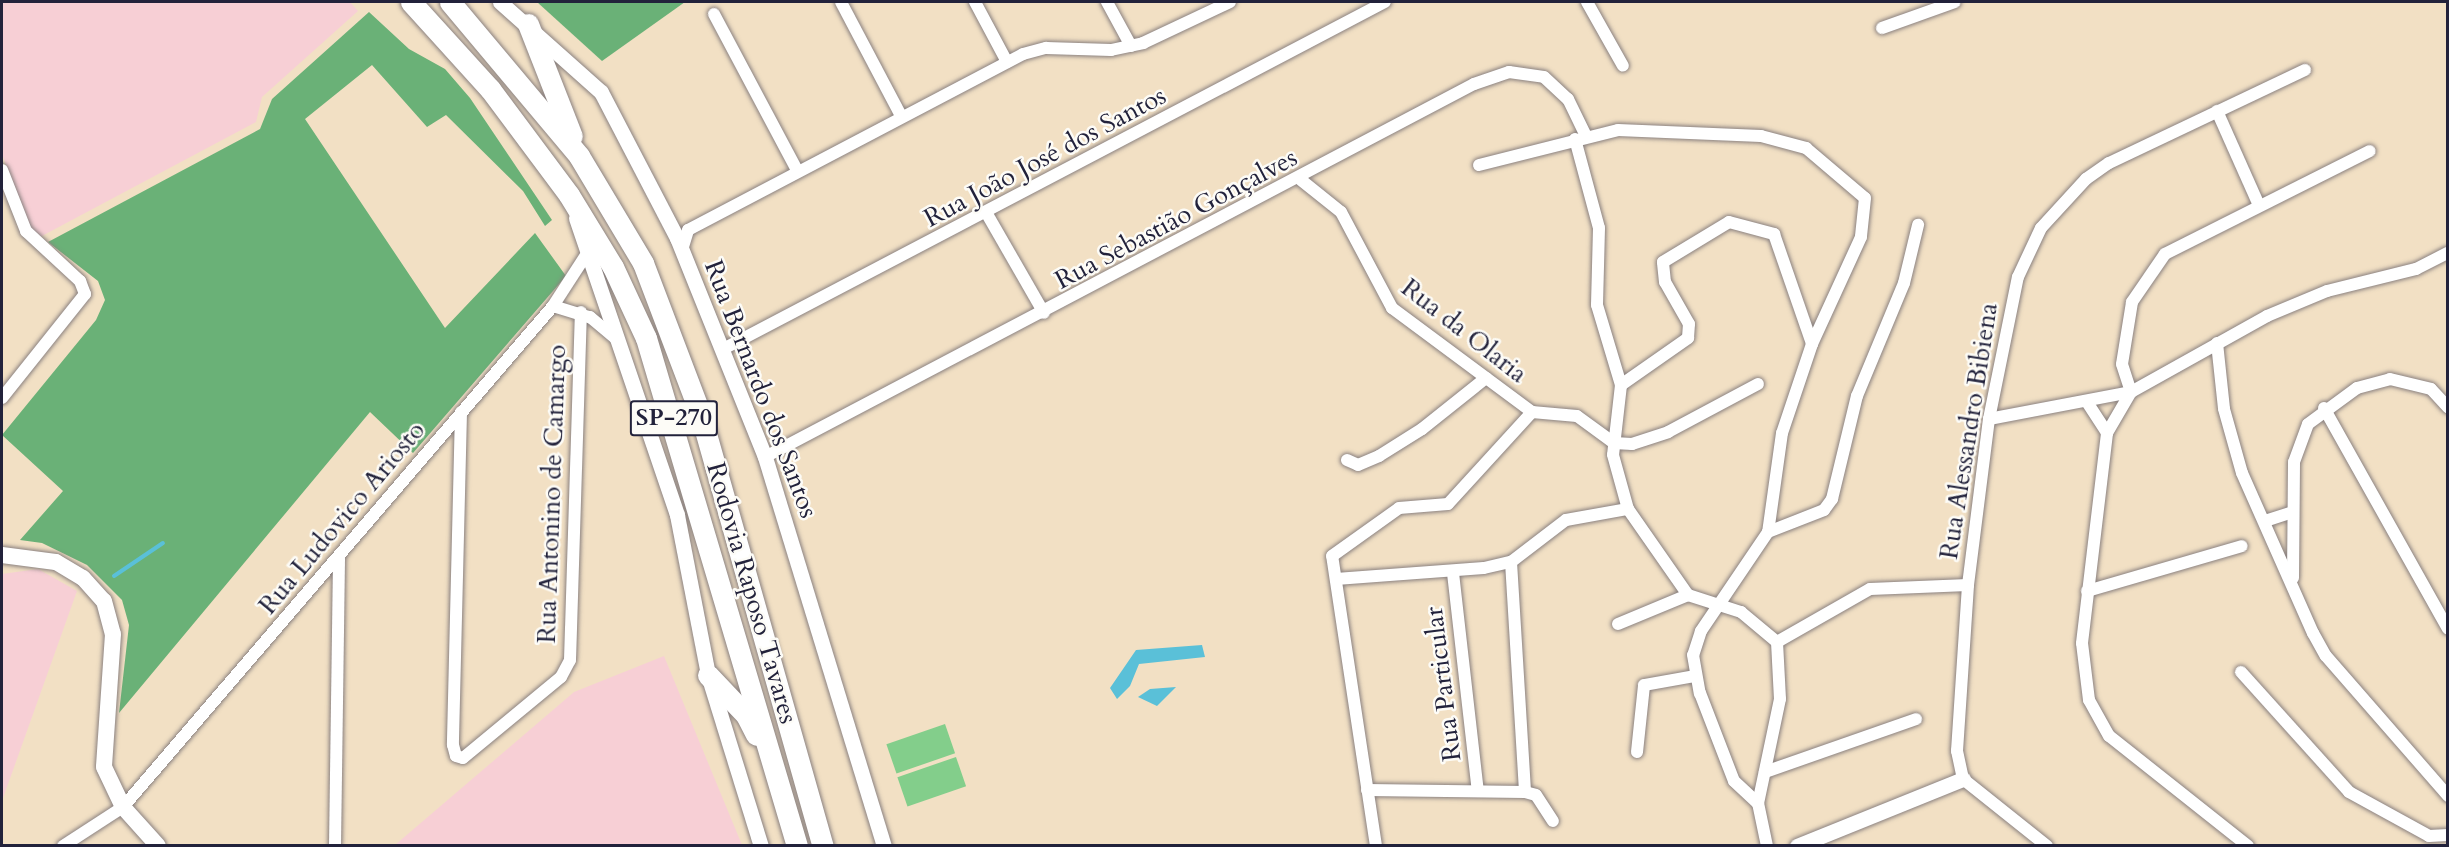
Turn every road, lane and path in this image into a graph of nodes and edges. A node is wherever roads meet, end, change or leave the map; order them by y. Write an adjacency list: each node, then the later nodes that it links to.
1 (401, 2): 15 (main road)
2 (411, 2): 15 (highway, Rodovia Raposo Tavares / SP-270)
3 (450, 2): 24 (highway, Rodovia Raposo Tavares / SP-270)
4 (500, 2): 13 (street, Rua Bernardo dos Santos)
5 (841, 2): 21 (street)
6 (975, 2): 17 (street)
7 (1107, 2): 16 (street)
8 (1228, 2): 16 (street)
9 (1385, 2): 31 (street, Rua João José dos Santos)
10 (1587, 2): 18 (street)
11 (1955, 2): 14 (street)
12 (714, 14): 27 (street)
13 (528, 24): 24 (highway); 32 (street, Rua Bernardo dos Santos)
14 (1882, 28)
15 (446, 41): 29 (highway, Rodovia Raposo Tavares / SP-270)
16 (1131, 46): 17 (street)
17 (1007, 62): 21 (street)
18 (1623, 66)
19 (2305, 70): 20 (street, Rua Alessandro Bibiena)
20 (2217, 111): 30 (street); 55 (street, Rua Alessandro Bibiena)
21 (902, 116): 27 (street)
22 (1581, 138): 25 (street); 28 (street, Rua Sebastião Gonçalves); 43 (street); 47 (street, Rua Sebastião Gonçalves)
23 (2370, 150): 30 (street)
24 (579, 156): 101 (highway, Rodovia Raposo Tavares / SP-270)
25 (1479, 165)
26 (2, 170): 49 (street)
27 (797, 170): 34 (street)
28 (1301, 180): 40 (street, Rua Sebastião Gonçalves); 45 (street, Rua da Olaria)
29 (569, 195): 36 (street); 86 (highway, Rodovia Raposo Tavares / SP-270)
30 (2258, 204): 48 (street)
31 (987, 214): 40 (street); 44 (street, Rua João José dos Santos)
32 (670, 223): 34 (street); 35 (street, Rua Bernardo dos Santos)
33 (1918, 225): 63 (street)
34 (688, 230): 35 (street)
35 (682, 250): 44 (street, Rua Bernardo dos Santos)
36 (588, 252): 38 (street, Rua Ludovico Ariosto); 41 (street)
37 (2442, 256): 42 (street)
38 (554, 306): 39 (street, Rua Antonino de Camargo); 53 (street, Rua Ludovico Ariosto)
39 (580, 312): 41 (street); 53 (street, Rua Antonino de Camargo)
40 (1044, 313): 58 (street, Rua Sebastião Gonçalves)
41 (619, 342): 79 (street)
42 (2217, 343): 48 (street); 62 (street)
43 (1812, 344): 47 (street); 63 (street)
44 (725, 348): 58 (street, Rua Bernardo dos Santos)
45 (1486, 378): 54 (street, Rua da Olaria); 59 (street)
46 (1758, 384): 57 (street)
47 (1621, 385): 57 (street)
48 (2131, 392): 50 (street); 56 (street)
49 (2, 398)
50 (2086, 402): 55 (street); 56 (street)
51 (2448, 407): 52 (street)
52 (2324, 408): 61 (street); 76 (street)
53 (461, 411): 66 (street, Rua Ludovico Ariosto)
54 (1532, 412): 57 (street, Rua da Olaria); 69 (street)
55 (1989, 419): 71 (street, Rua Alessandro Bibiena)
56 (2107, 433): 72 (street)
57 (1614, 443): 60 (street)
58 (765, 457): 102 (street, Rua Bernardo dos Santos)
59 (1347, 460)
60 (1628, 509): 67 (street); 73 (street)
61 (2292, 512): 62 (street); 70 (street)
62 (2265, 521): 70 (street)
63 (1768, 532): 74 (street)
64 (2242, 546): 72 (street)
65 (2, 555): 91 (main road)
66 (339, 558): 91 (street, Rua Ludovico Ariosto); 98 (street)
67 (1511, 562): 68 (street); 88 (street)
68 (1453, 573): 69 (street); 87 (street, Rua Particular)
69 (1336, 579): 85 (street)
70 (2293, 582): 89 (street)
71 (1968, 585): 77 (street); 84 (street, Rua Alessandro Bibiena)
72 (2087, 591): 106 (street)
73 (1688, 595): 74 (street); 75 (street)
74 (1720, 609): 77 (street); 80 (street)
75 (1618, 624)
76 (2448, 629)
77 (1777, 642): 83 (street)
78 (2241, 672): 94 (street)
79 (708, 675): 86 (highway); 99 (street)
80 (1695, 676): 82 (street); 90 (street)
81 (1916, 719): 83 (street)
82 (1637, 752)
83 (1765, 772): 90 (street)
84 (1963, 779): 96 (street); 105 (street)
85 (1367, 790): 87 (street); 103 (street)
86 (782, 791): 100 (highway, Rodovia Raposo Tavares / SP-270)
87 (1479, 791): 88 (street)
88 (1525, 792): 92 (street)
89 (2448, 796)
90 (1758, 803): 104 (street)
91 (123, 807): 95 (main road); 97 (street, Rua Ludovico Ariosto)
92 (1553, 822)
93 (2448, 835): 94 (street)
94 (2431, 841)
95 (151, 843)
96 (1802, 845)
97 (63, 846)
98 (335, 846)
99 (761, 846)
100 (797, 846)
101 (823, 846)
102 (884, 846)
103 (1376, 846)
104 (1767, 846)
105 (2047, 846)
106 (2248, 846)

